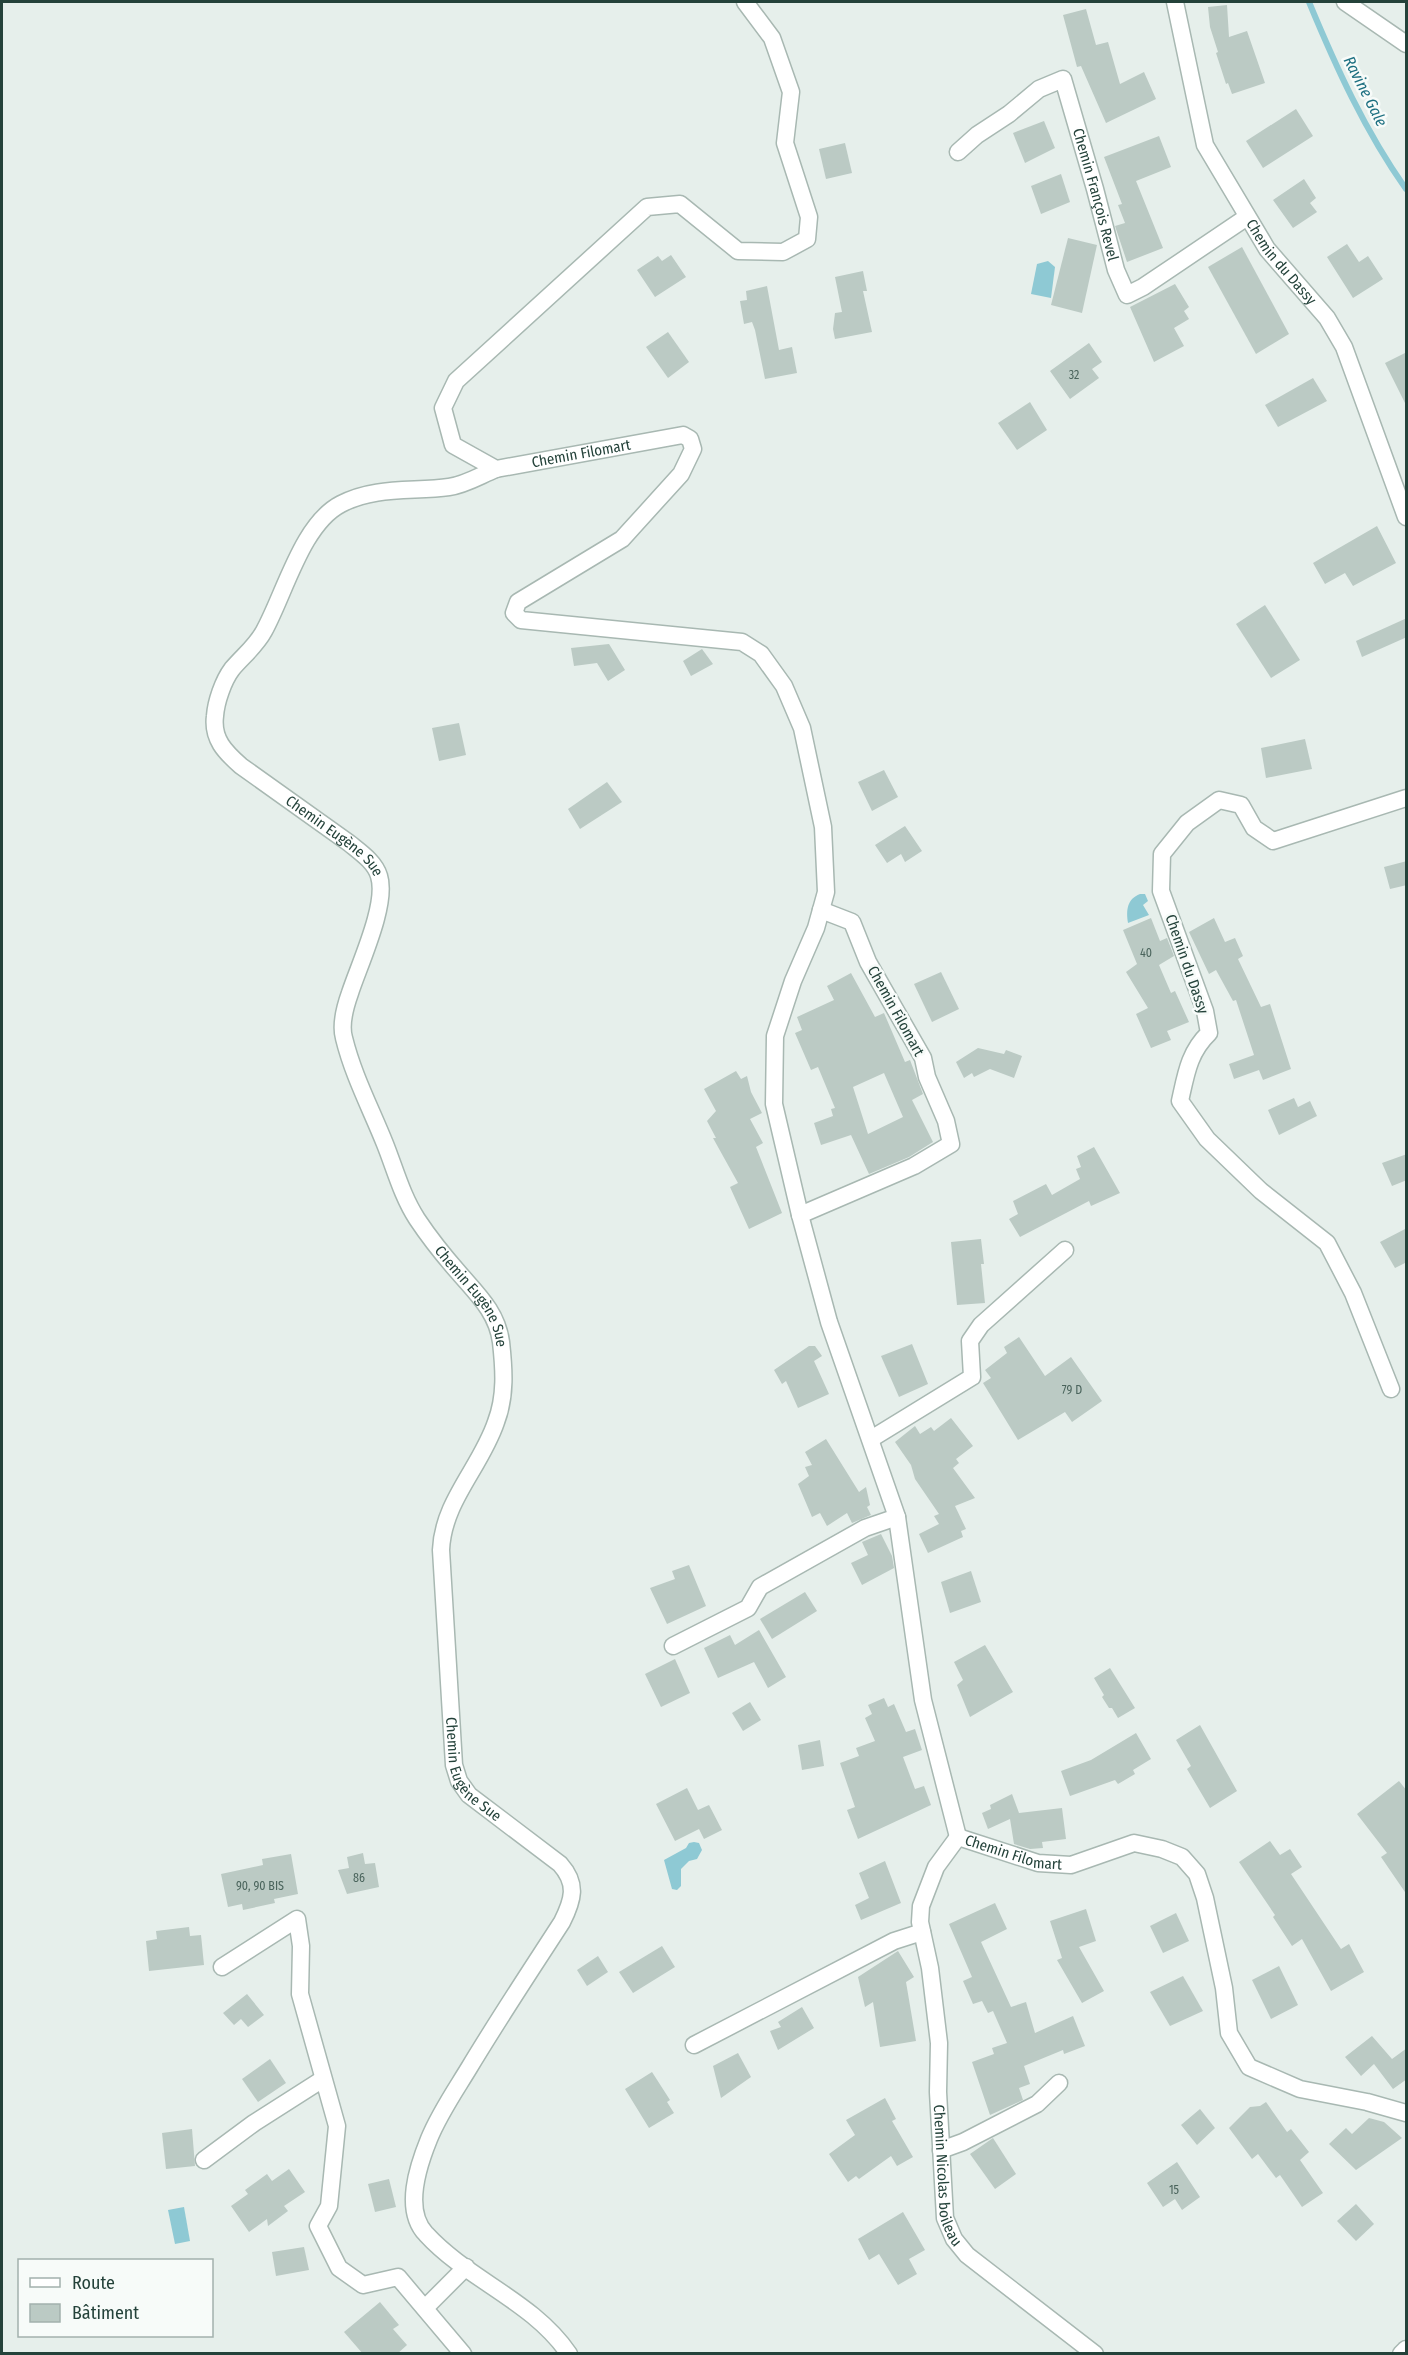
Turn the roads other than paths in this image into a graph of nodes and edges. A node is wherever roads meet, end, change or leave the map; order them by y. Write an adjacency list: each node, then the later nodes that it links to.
1 (745, 2): 7 (street)
2 (1175, 2): 6 (street, Chemin du Dassy)
3 (1345, 2): 4 (street)
4 (1407, 44)
5 (958, 152): 6 (street, Chemin François Revel)
6 (1247, 217): 8 (street, Chemin du Dassy)
7 (496, 469): 10 (street, Chemin Filomart); 26 (street, Chemin Eugène Sue)
8 (1407, 517)
9 (1407, 798): 13 (street, Chemin du Dassy)
10 (821, 910): 11 (street, Chemin Filomart); 11 (street, Chemin Filomart)
11 (800, 1215): 14 (street, Chemin Filomart)
12 (1065, 1250): 14 (street)
13 (1391, 1389)
14 (871, 1439): 15 (street, Chemin Filomart)
15 (897, 1516): 16 (street); 17 (street, Chemin Filomart)
16 (673, 1646)
17 (958, 1837): 18 (street, Chemin Nicolas boileau); 23 (street, Chemin Filomart)
18 (922, 1932): 20 (street); 24 (street, Chemin Nicolas boileau)
19 (222, 1967): 21 (street)
20 (693, 2045)
21 (323, 2079): 25 (street); 27 (street)
22 (1059, 2083): 24 (street)
23 (1407, 2113)
24 (941, 2150): 31 (street, Chemin Nicolas boileau)
25 (204, 2160)
26 (466, 2266): 27 (street); 30 (street, Chemin Eugène Sue)
27 (425, 2308): 29 (street)
28 (1407, 2349): 32 (street)
29 (463, 2354)
30 (568, 2354)
31 (1095, 2354)
32 (1401, 2354)

